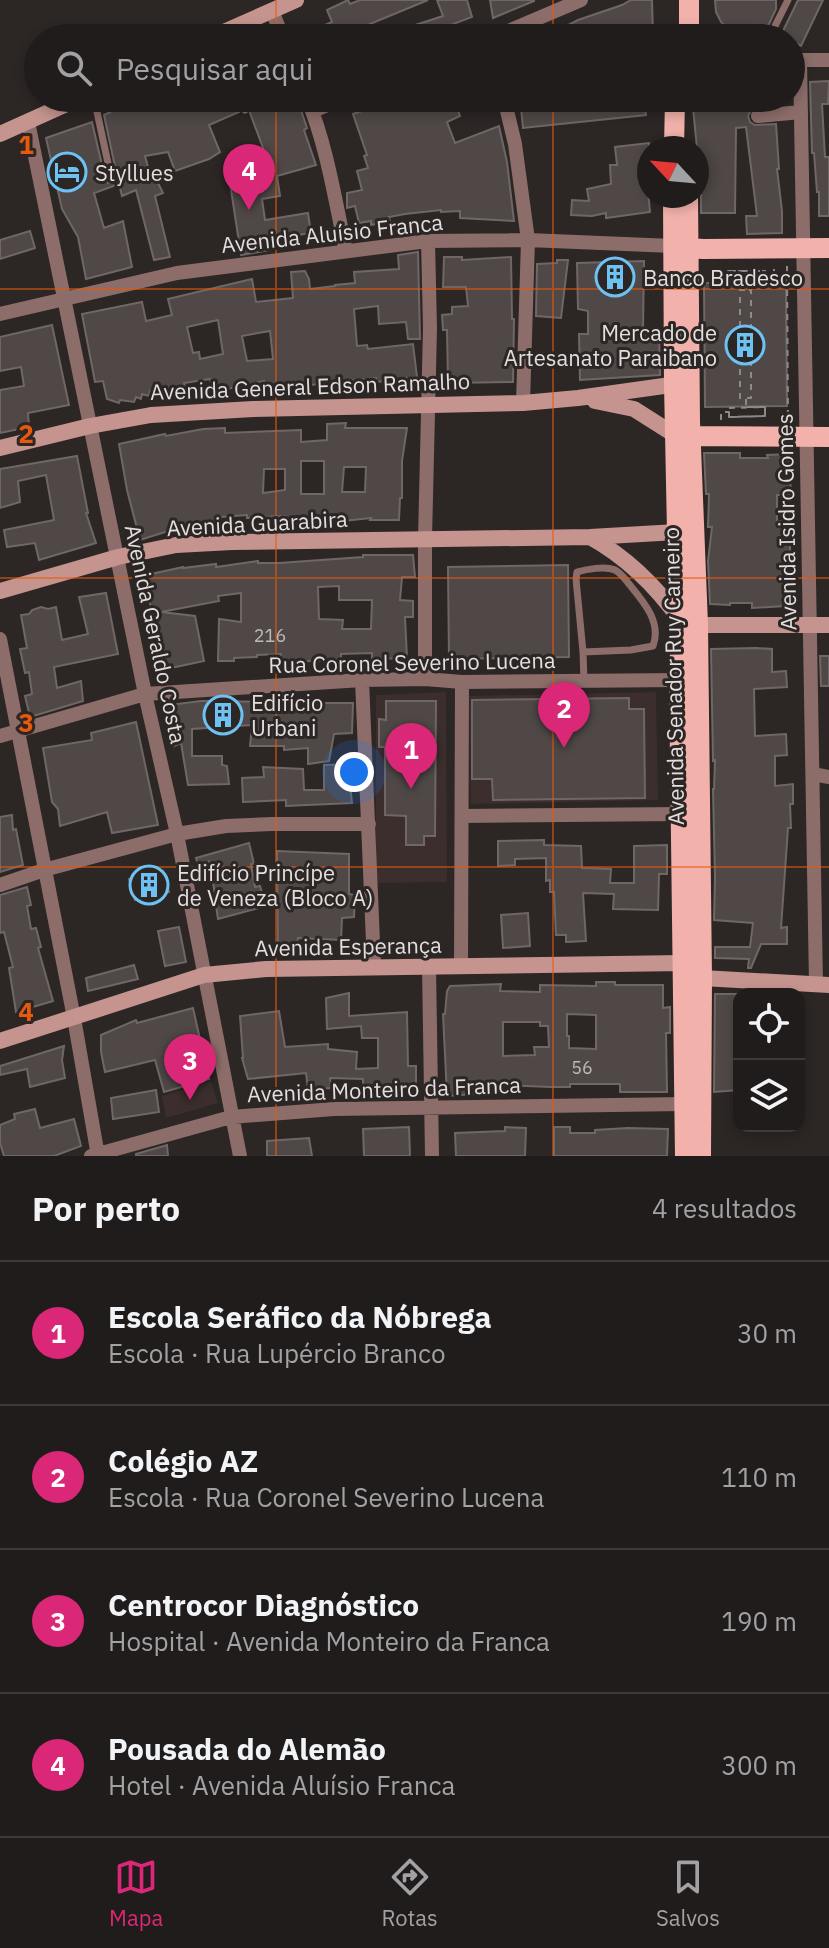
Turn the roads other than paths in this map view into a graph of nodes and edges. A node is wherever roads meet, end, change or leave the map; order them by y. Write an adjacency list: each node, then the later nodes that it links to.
1 (296, 0): 6 (main road)
2 (581, 0): 9 (street)
3 (676, 0): 10 (main road)
4 (689, 0): 11 (main road)
5 (788, 0): 12 (lane)
6 (272, 11): 7 (main road); 8 (street)
7 (242, 24)
8 (277, 24)
9 (525, 24)
10 (676, 24)
11 (689, 24)
12 (776, 24)
13 (805, 60): 14 (street)
14 (829, 60)
15 (50, 112): 23 (main road)
16 (97, 112): 27 (lane)
17 (312, 112): 35 (street)
18 (507, 112): 30 (street)
19 (675, 112): 25 (main road)
20 (688, 112): 26 (main road)
21 (801, 112): 22 (street); 34 (street, Avenida Isidro Gomes)
22 (758, 116)
23 (28, 122): 24 (main road); 36 (street, Avenida Geraldo Costa)
24 (0, 134)
25 (674, 136)
26 (688, 136)
27 (111, 177)
28 (675, 208): 32 (main road, Avenida Senador Ruy Carneiro)
29 (686, 208): 32 (main road, Avenida Senador Ruy Carneiro)
30 (528, 240): 31 (street, Avenida Aluísio Franca); 32 (street, Avenida Aluísio Franca); 40 (street)
31 (428, 241): 35 (street, Avenida Aluísio Franca); 41 (street)
32 (680, 247): 34 (main road); 38 (main road, Avenida Senador Ruy Carneiro)
33 (829, 248): 34 (main road)
34 (795, 249): 44 (street, Avenida Isidro Gomes)
35 (346, 251): 36 (street, Avenida Aluísio Franca)
36 (65, 300): 37 (street, Avenida Aluísio Franca); 42 (street, Avenida Geraldo Costa)
37 (0, 314)
38 (682, 383): 39 (main road, Avenida General Edson Ramalho); 43 (main road, Avenida Senador Ruy Carneiro)
39 (578, 398): 40 (main road, Avenida General Edson Ramalho); 43 (main road, Avenida General Edson Ramalho)
40 (523, 403): 41 (main road, Avenida General Edson Ramalho)
41 (427, 405): 42 (main road, Avenida General Edson Ramalho); 49 (street)
42 (90, 426): 46 (main road, Avenida General Edson Ramalho); 50 (street, Avenida Geraldo Costa)
43 (683, 436): 44 (main road); 47 (main road, Avenida Senador Ruy Carneiro); 52 (main road, Avenida Senador Ruy Carneiro)
44 (797, 437): 45 (main road); 53 (street, Avenida Isidro Gomes)
45 (829, 437)
46 (0, 448)
47 (677, 532): 48 (main road, Avenida Guarabira); 52 (main road, Avenida Senador Ruy Carneiro)
48 (590, 537): 49 (main road, Avenida Guarabira); 52 (main road)
49 (425, 539): 50 (main road, Avenida Guarabira); 57 (street)
50 (118, 557): 51 (main road, Avenida Guarabira); 62 (street, Avenida Geraldo Costa)
51 (0, 591)
52 (689, 623): 53 (main road); 59 (main road, Avenida Senador Ruy Carneiro); 78 (main road, Avenida Senador Ruy Carneiro)
53 (810, 625): 54 (main road); 65 (street, Avenida Isidro Gomes)
54 (829, 625)
55 (0, 639): 63 (street)
56 (583, 652): 56 (lane); 60 (lane)
57 (425, 679): 58 (street, Rua Coronel Severino Lucena); 61 (street, Rua Coronel Severino Lucena)
58 (362, 680): 62 (street, Rua Coronel Severino Lucena); 69 (street)
59 (679, 680): 60 (street, Rua Coronel Severino Lucena); 67 (main road, Avenida Senador Ruy Carneiro)
60 (584, 681): 61 (street, Rua Coronel Severino Lucena)
61 (462, 682): 68 (street)
62 (145, 694): 63 (street, Rua Coronel Severino Lucena); 70 (street, Avenida Geraldo Costa)
63 (18, 730): 64 (street, Rua Coronel Severino Lucena); 71 (street)
64 (0, 736)
65 (813, 774): 66 (street); 79 (street, Avenida Isidro Gomes)
66 (829, 777)
67 (681, 814): 68 (street); 73 (main road, Avenida Senador Ruy Carneiro)
68 (462, 816): 76 (street)
69 (369, 824): 70 (street); 74 (street)
70 (177, 834): 71 (street); 77 (street, Avenida Geraldo Costa)
71 (44, 870): 72 (street); 80 (street)
72 (0, 885)
73 (683, 963): 76 (main road, Avenida Esperança); 78 (main road); 82 (main road, Avenida Senador Ruy Carneiro)
74 (374, 966): 75 (main road, Avenida Esperança); 77 (main road, Avenida Esperança)
75 (429, 966): 76 (main road, Avenida Esperança); 83 (street)
76 (461, 966)
77 (204, 975): 80 (main road, Avenida Esperança); 84 (street, Avenida Geraldo Costa)
78 (702, 978): 79 (main road); 89 (main road, Avenida Senador Ruy Carneiro)
79 (823, 985)
80 (74, 1018): 81 (main road, Avenida Esperança); 85 (street)
81 (0, 1041)
82 (684, 1104): 83 (street, Avenida Monteiro da Franca); 88 (main road, Avenida Senador Ruy Carneiro)
83 (431, 1106): 84 (street, Avenida Monteiro da Franca); 87 (street)
84 (231, 1117): 85 (street, Avenida Monteiro da Franca); 86 (street, Avenida Geraldo Costa)
85 (96, 1155)
86 (240, 1156)
87 (432, 1156)
88 (685, 1156)
89 (701, 1156)

